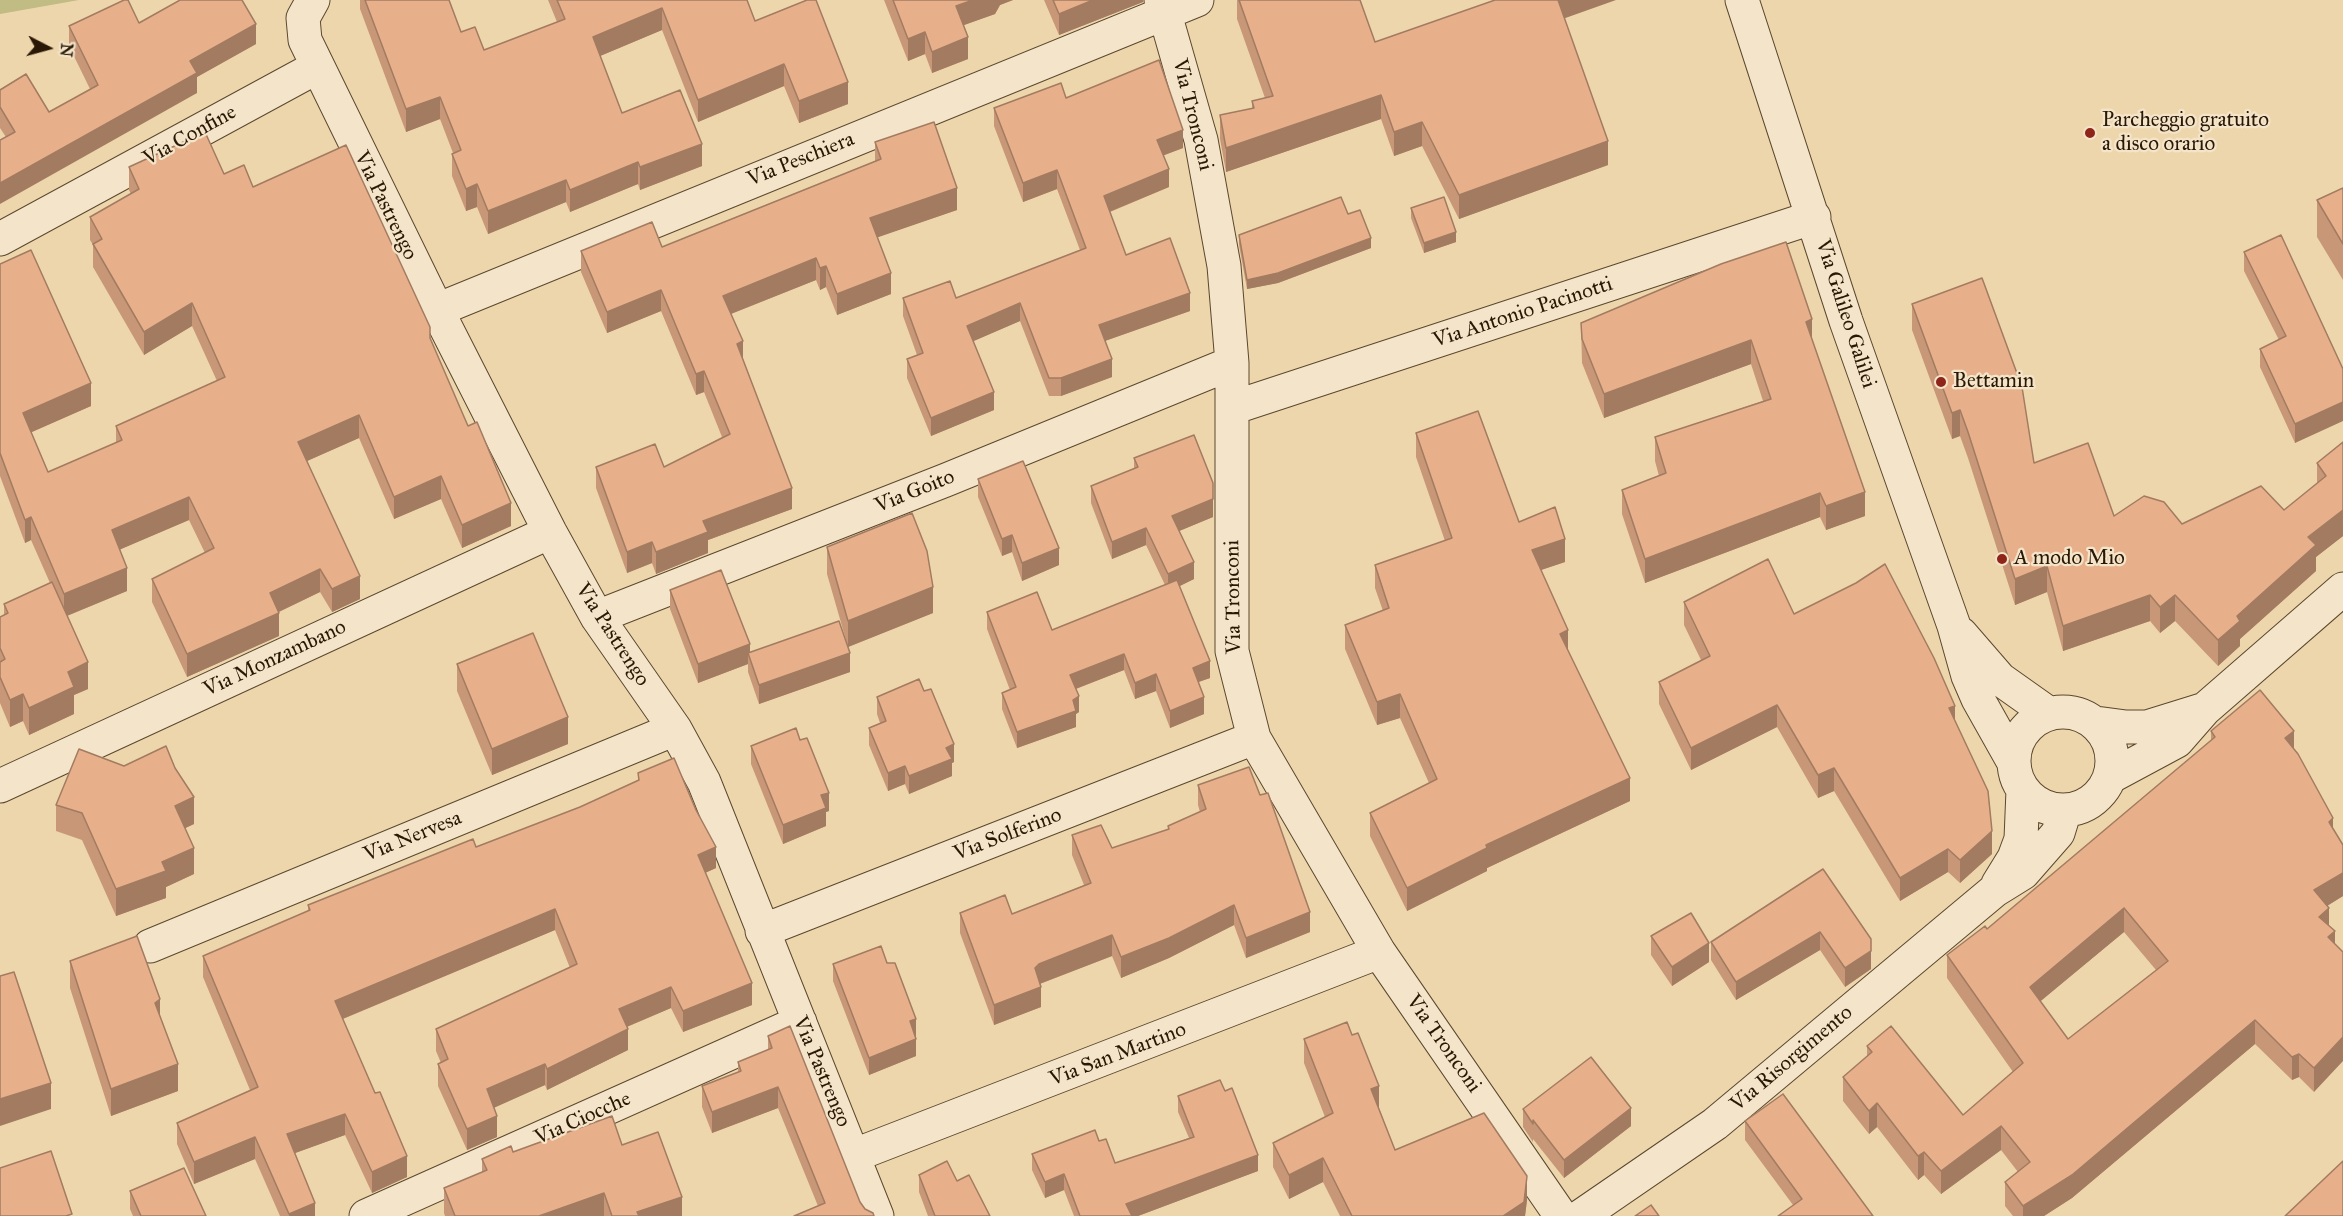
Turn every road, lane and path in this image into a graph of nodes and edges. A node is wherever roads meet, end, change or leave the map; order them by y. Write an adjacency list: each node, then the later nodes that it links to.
1 (313, 0): 5 (street)
2 (1197, 0): 4 (street, Via Peschiera)
3 (1742, 0): 6 (street, Via Galileo Galilei)
4 (1163, 5): 8 (street, Via Peschiera); 9 (street, Via Tronconi)
5 (316, 67): 7 (street, Via Confine); 8 (street, Via Pastrengo)
6 (1814, 217): 10 (street, Via Antonio Pacinotti); 14 (street, Via Galileo Galilei)
7 (0, 239)
8 (437, 310): 11 (street, Via Pastrengo)
9 (1232, 363): 10 (street, Via Tronconi); 13 (street, Via Goito)
10 (1232, 408): 19 (street, Via Tronconi)
11 (550, 532): 13 (street, Via Pastrengo); 22 (street, Via Monzambano)
12 (2343, 590): 15 (street)
13 (597, 617): 18 (street, Via Pastrengo)
14 (1954, 626): 16 (street, Via Galileo Galilei); 20 (street, Via Galileo Galilei)
15 (2205, 709): 17 (street); 21 (street)
16 (2048, 713): 17 (street); 20 (street, Via Risorgimento)
17 (2096, 723): 21 (street)
18 (675, 729): 25 (street, Via Pastrengo); 26 (street, Via Nervesa)
19 (1254, 738): 25 (street, Via Solferino); 27 (street, Via Tronconi)
20 (2018, 777): 23 (street); 24 (street, Via Risorgimento)
21 (2110, 777): 23 (street)
22 (0, 786)
23 (2065, 810): 24 (street, Via Risorgimento)
24 (1994, 891): 33 (street, Via Risorgimento)
25 (762, 931): 28 (street, Via Pastrengo)
26 (150, 946)
27 (1379, 952): 29 (street, Via San Martino); 32 (street, Via Tronconi)
28 (800, 1022): 29 (street, Via Pastrengo); 30 (street, Via Ciocche)
29 (855, 1155): 31 (street, Via Pastrengo)
30 (366, 1216)
31 (877, 1216)
32 (1561, 1216)
33 (1581, 1216)

